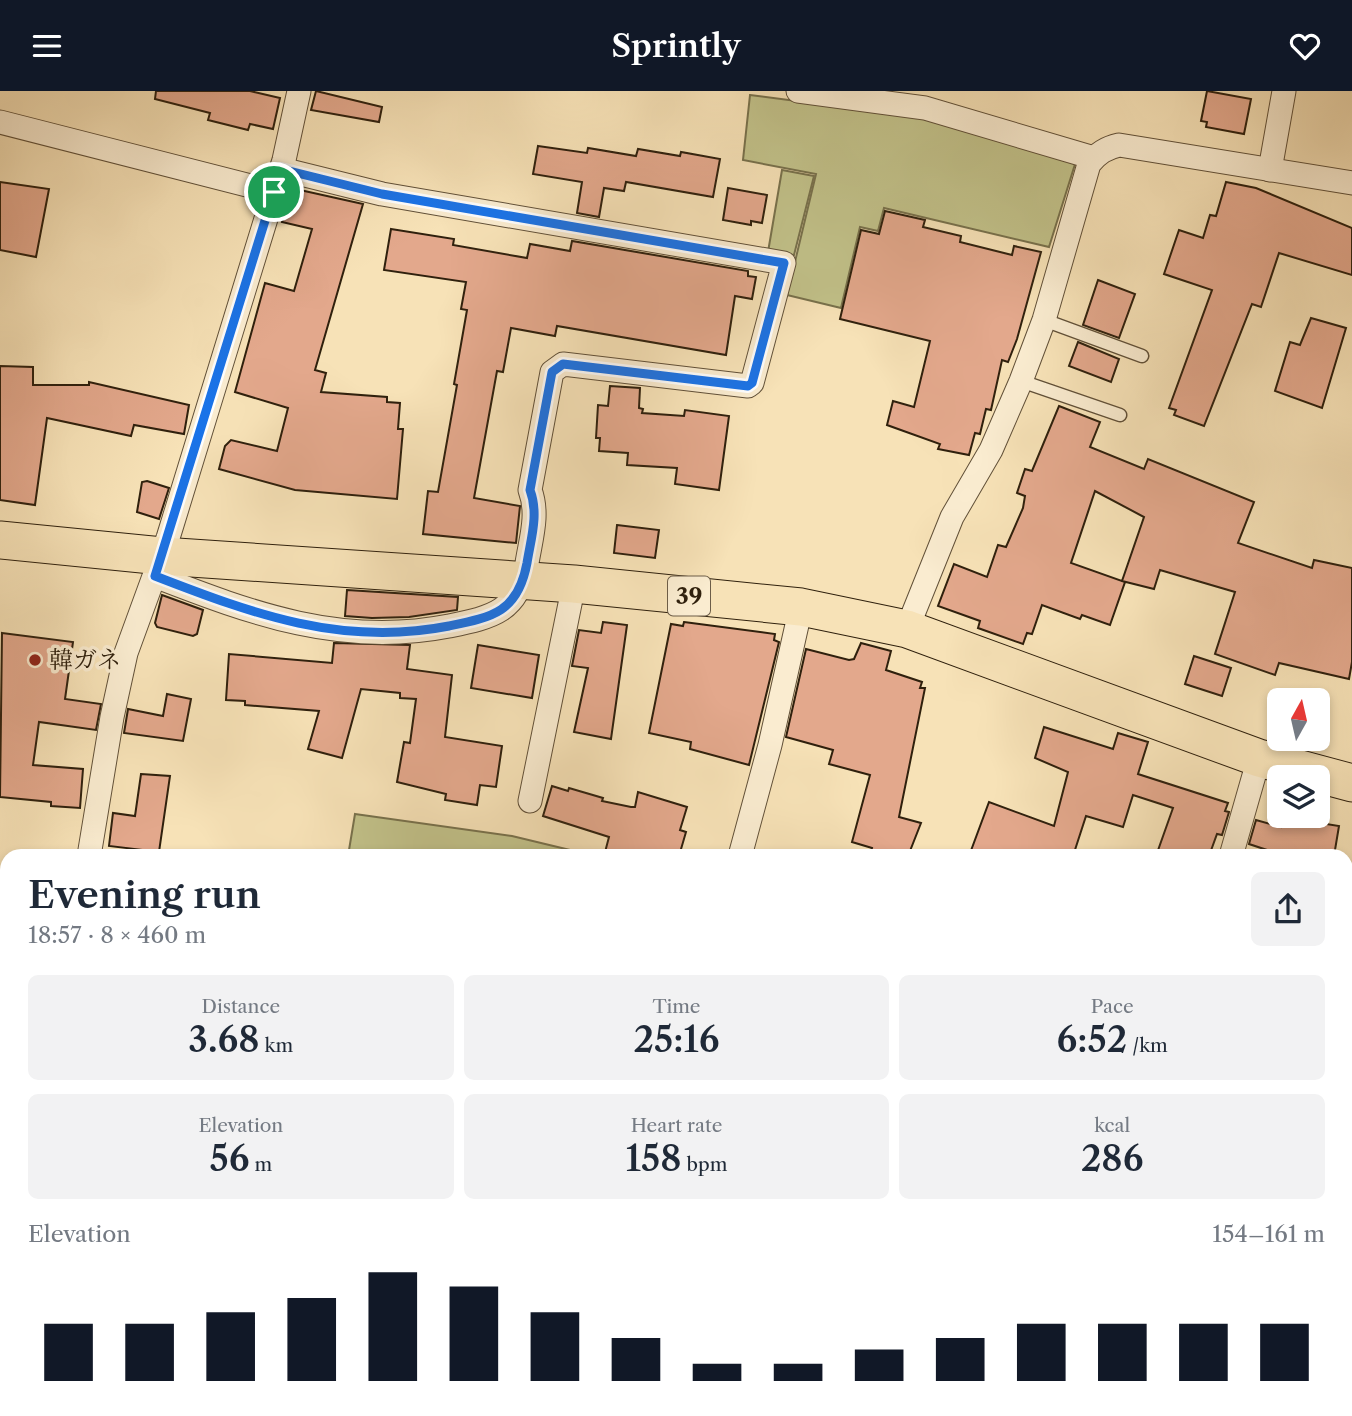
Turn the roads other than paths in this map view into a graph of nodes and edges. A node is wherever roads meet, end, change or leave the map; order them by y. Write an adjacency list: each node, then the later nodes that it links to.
1 (299, 91): 6 (street)
2 (798, 91): 5 (street)
3 (1284, 91): 7 (street)
4 (0, 122): 9 (street)
5 (1094, 158): 7 (street); 10 (street)
6 (281, 169): 9 (street); 16 (street)
7 (1270, 170): 8 (street)
8 (1352, 183)
9 (274, 192): 15 (street)
10 (1044, 320): 11 (lane); 12 (street)
11 (1142, 356)
12 (1021, 381): 13 (lane); 19 (street)
13 (1120, 415)
14 (0, 540): 15 (main road, 39)
15 (159, 566): 16 (main road, 39); 16 (street); 23 (street)
16 (524, 581): 17 (main road, 39)
17 (574, 584): 18 (main road, 39); 22 (street)
18 (801, 607): 19 (main road, 39); 24 (street)
19 (906, 629): 20 (main road, 39)
20 (1259, 758): 21 (main road, 39); 25 (street)
21 (1352, 783)
22 (530, 801)
23 (90, 849)
24 (742, 849)
25 (1233, 849)

